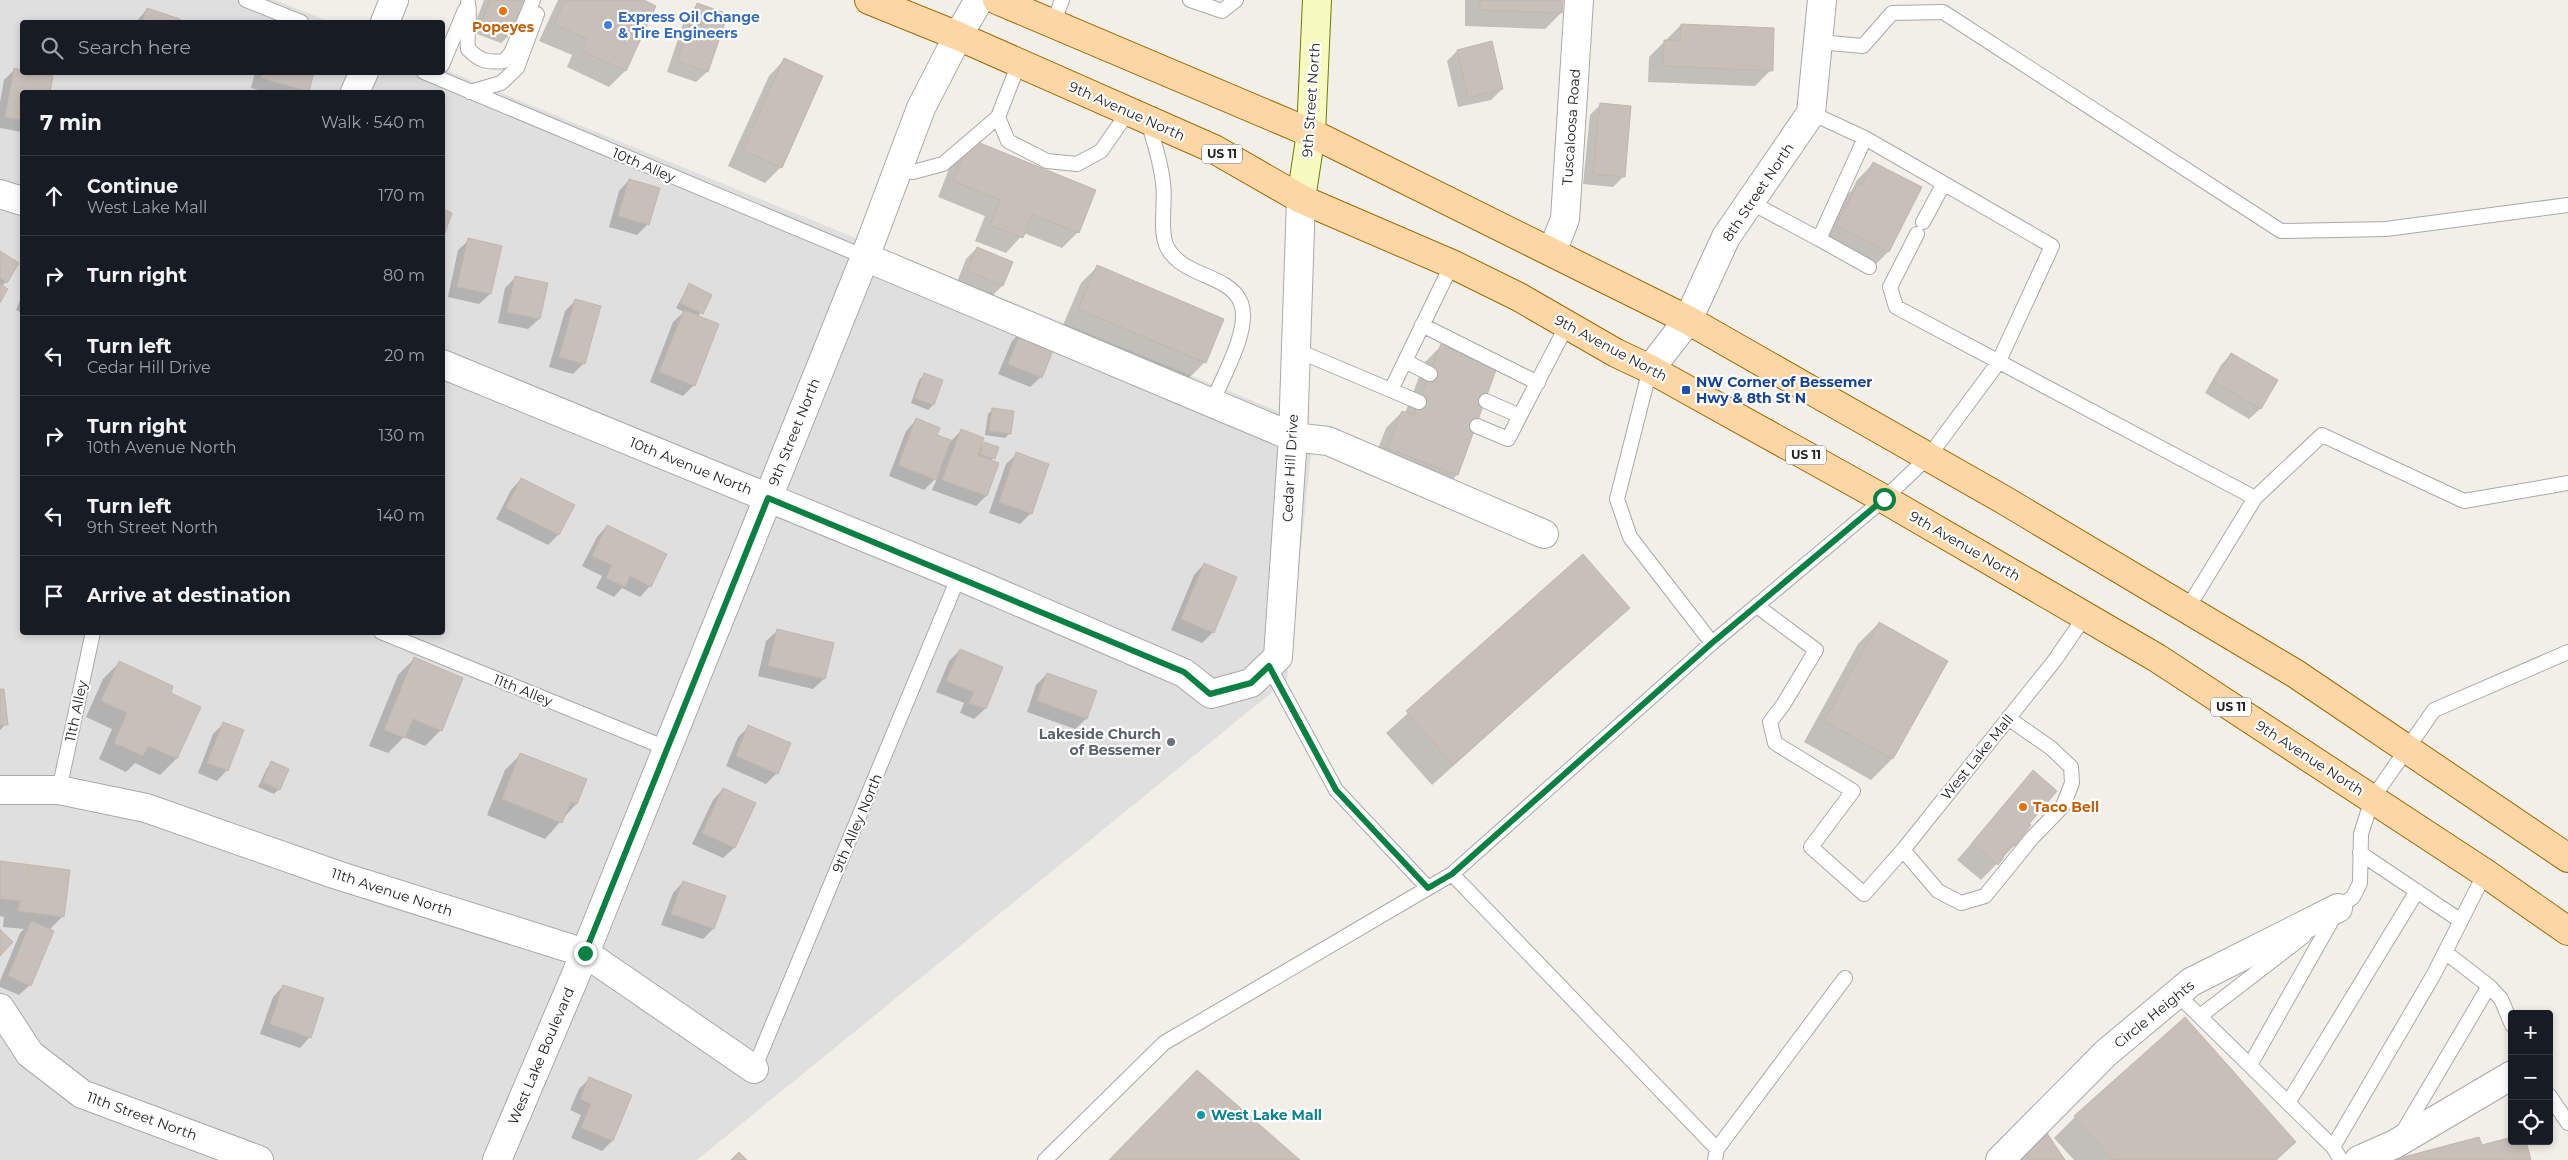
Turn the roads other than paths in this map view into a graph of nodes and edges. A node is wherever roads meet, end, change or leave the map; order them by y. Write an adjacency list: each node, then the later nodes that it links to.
1 (246, 0): 15 (lane)
2 (394, 0): 16 (street)
3 (533, 0): 13 (lane)
4 (542, 0): 24 (lane)
5 (869, 0): 17 (main road, 9th Avenue North / US 11)
6 (980, 0): 17 (street, 9th Street North)
7 (997, 0): 14 (main road)
8 (1190, 0): 9 (lane)
9 (1236, 0)
10 (1317, 0): 28 (street, 9th Street North)
11 (1579, 0): 38 (street, Tuscaloosa Road)
12 (1822, 0): 18 (street)
13 (469, 2): 19 (lane)
14 (1058, 12): 28 (main road)
15 (297, 20)
16 (385, 20)
17 (958, 36): 20 (main road, 9th Avenue North / US 11); 30 (street, 9th Street North)
18 (1818, 42): 25 (street); 36 (lane)
19 (445, 60)
20 (1019, 63): 26 (main road, 9th Avenue North / US 11); 27 (lane)
21 (363, 75): 23 (street)
22 (444, 75): 24 (lane, 10th Alley)
23 (356, 90)
24 (470, 92): 39 (lane, 10th Alley)
25 (1812, 113): 29 (lane); 35 (street, 8th Street North)
26 (1138, 116): 27 (lane); 33 (main road, 9th Avenue North / US 11); 55 (lane)
27 (998, 117): 30 (lane)
28 (1311, 133): 33 (street, 9th Street North); 38 (main road)
29 (1865, 138): 31 (lane); 37 (lane)
30 (897, 171): 39 (street, 9th Street North)
31 (1943, 185): 47 (lane); 47 (lane)
32 (0, 194): 34 (street)
33 (1301, 199): 40 (main road, 9th Avenue North / US 11); 45 (street, Cedar Hill Drive)
34 (20, 200)
35 (1750, 202): 37 (lane); 42 (street, 8th Street North)
36 (2568, 205)
37 (1819, 239): 41 (lane)
38 (1552, 252): 42 (main road)
39 (865, 257): 55 (street); 61 (street, 9th Street North)
40 (1452, 264): 43 (lane); 44 (main road, 9th Avenue North / US 11)
41 (1869, 267)
42 (1688, 320): 49 (street, 8th Street North); 59 (main road)
43 (1422, 325): 46 (lane); 51 (lane)
44 (1567, 325): 49 (main road, 9th Avenue North / US 11); 51 (lane)
45 (1296, 350): 52 (lane); 58 (street, Cedar Hill Drive)
46 (1405, 361): 50 (lane); 52 (lane)
47 (1998, 362): 59 (lane); 62 (lane)
48 (445, 365): 61 (street, 10th Avenue North)
49 (1650, 369): 63 (main road, 9th Avenue North / US 11); 71 (lane)
50 (1430, 374)
51 (1538, 383): 56 (lane)
52 (1391, 390): 54 (lane)
53 (1486, 401): 56 (lane)
54 (1419, 402)
55 (1212, 403): 58 (street)
56 (1520, 416): 57 (lane)
57 (1477, 426)
58 (1293, 437): 64 (street); 73 (street, Cedar Hill Drive)
59 (1929, 456): 63 (lane); 67 (main road)
60 (2568, 483): 62 (lane)
61 (768, 498): 65 (street, 10th Avenue North); 76 (street, 9th Street North)
62 (2255, 498): 67 (lane)
63 (1884, 499): 66 (lane); 68 (main road, 9th Avenue North / US 11)
64 (1544, 534)
65 (959, 576): 74 (street, 10th Avenue North); 100 (lane, 9th Alley North)
66 (1757, 606): 71 (lane); 81 (lane, West Lake Mall)
67 (2187, 609): 77 (main road)
68 (2085, 616): 75 (lane, West Lake Mall); 80 (main road, 9th Avenue North / US 11)
69 (92, 635): 79 (lane, 11th Alley)
70 (387, 635): 76 (lane, 11th Alley)
71 (1712, 643): 85 (lane)
72 (2568, 652): 77 (lane)
73 (1269, 666): 74 (street, Cedar Hill Drive); 86 (lane)
74 (1210, 694)
75 (2008, 718): 81 (lane, West Lake Mall); 81 (lane)
76 (666, 748): 92 (street, 9th Street North)
77 (2406, 748): 80 (lane); 83 (main road)
78 (0, 790): 79 (street, 11th Avenue North)
79 (59, 790): 92 (street, 11th Avenue North)
80 (2372, 799): 82 (lane); 84 (main road, 9th Avenue North / US 11)
81 (1903, 850)
82 (2360, 853): 87 (lane); 88 (lane)
83 (2568, 858)
84 (2486, 873): 89 (lane); 90 (main road, 9th Avenue North / US 11)
85 (1452, 874): 86 (lane); 107 (lane)
86 (1428, 888): 111 (lane)
87 (2417, 891): 89 (lane); 103 (lane)
88 (2338, 908): 95 (street, Circle Heights); 98 (lane); 99 (lane)
89 (2461, 921): 91 (lane)
90 (2568, 931)
91 (2445, 952): 94 (lane); 106 (lane)
92 (585, 953): 100 (street, 11th Avenue North); 110 (street, West Lake Boulevard)
93 (1846, 978): 107 (lane)
94 (2489, 986): 97 (lane); 105 (lane)
95 (2177, 994): 98 (lane); 112 (street, Circle Heights)
96 (0, 1008): 109 (street, 11th Street North)
97 (2508, 1015)
98 (2200, 1016): 99 (lane)
99 (2250, 1065): 103 (lane)
100 (754, 1069)
101 (2508, 1077): 105 (street)
102 (2552, 1100): 104 (lane)
103 (2288, 1103): 106 (lane)
104 (2568, 1123)
105 (2395, 1144): 108 (street)
106 (2333, 1147): 108 (lane)
107 (1716, 1154)
108 (2357, 1159)
109 (259, 1160)
110 (497, 1160)
111 (1045, 1160)
112 (2000, 1160)

